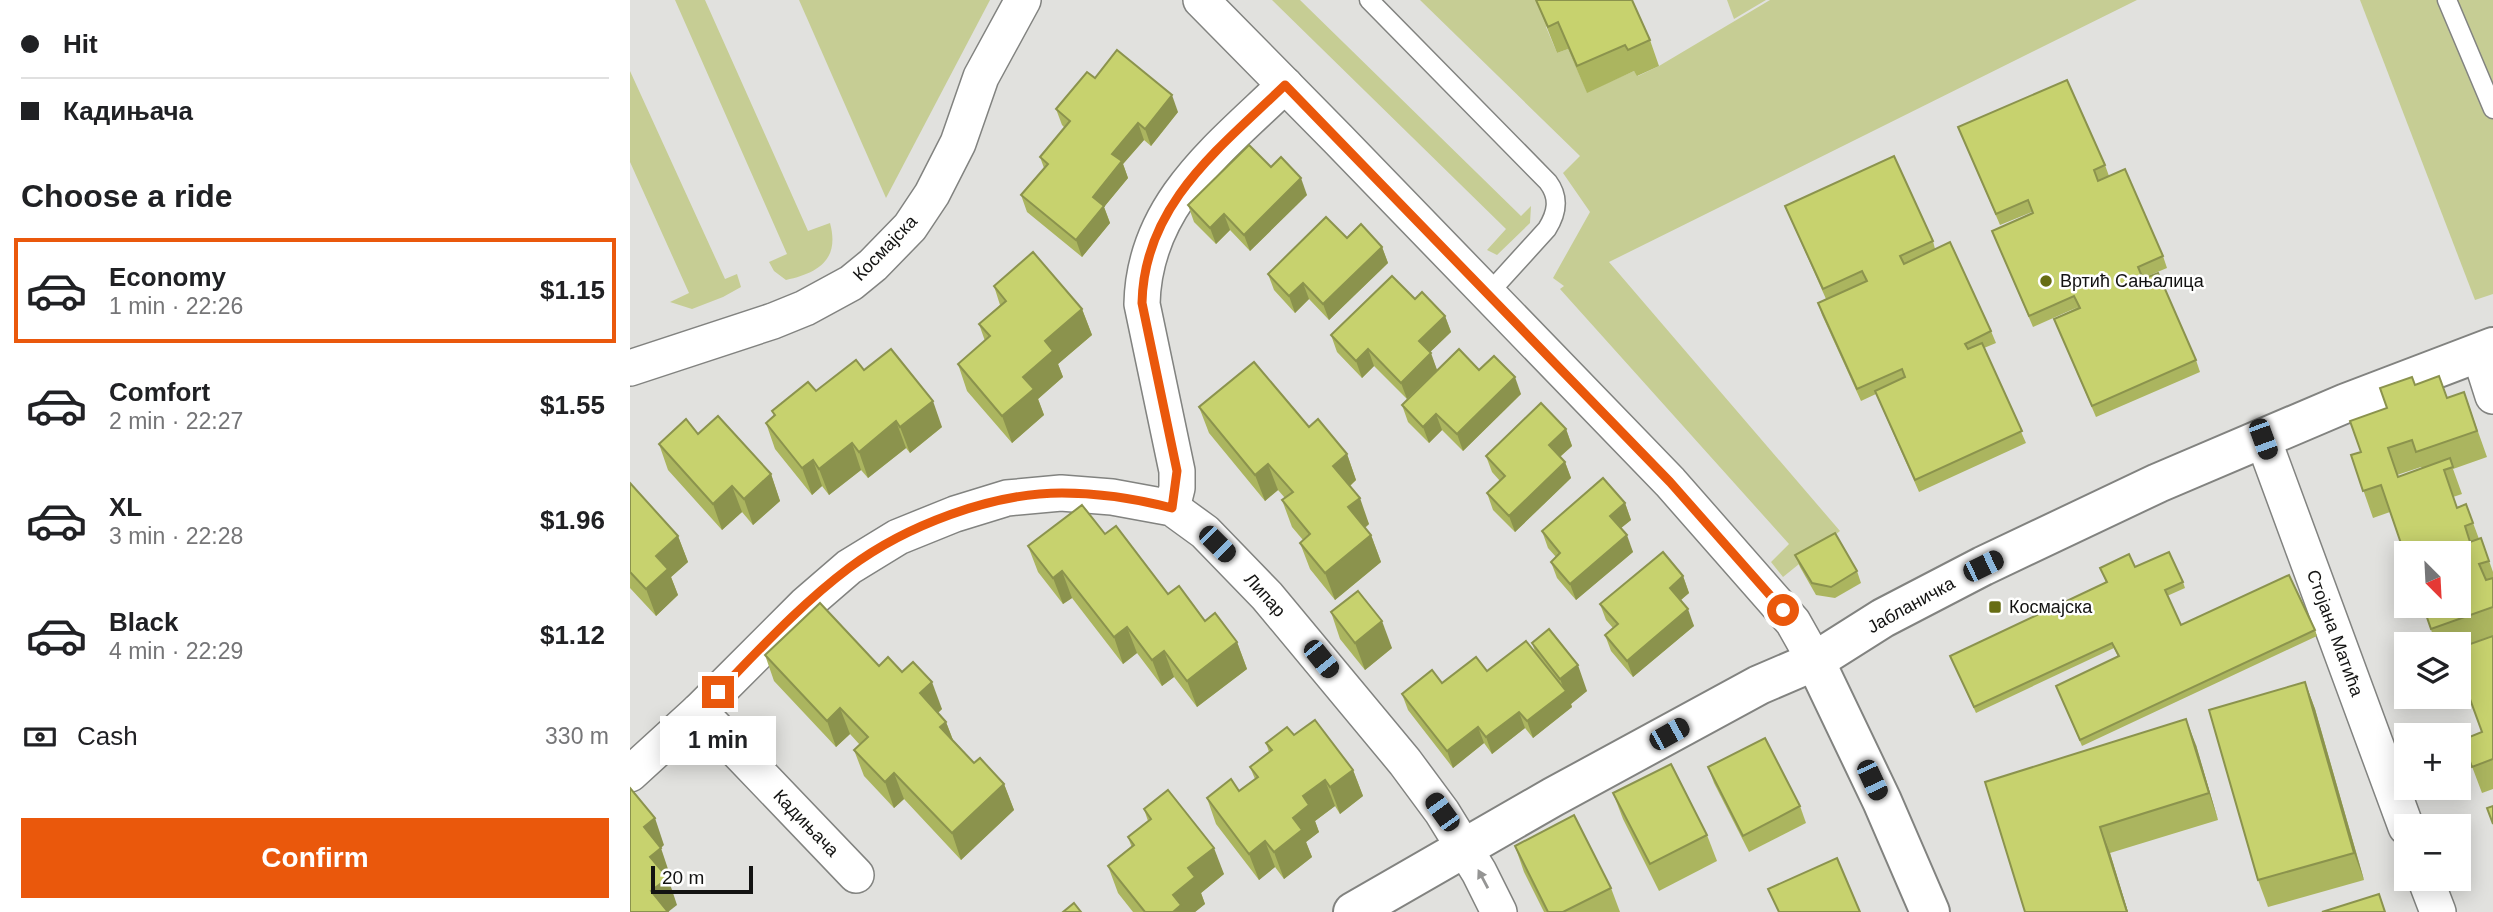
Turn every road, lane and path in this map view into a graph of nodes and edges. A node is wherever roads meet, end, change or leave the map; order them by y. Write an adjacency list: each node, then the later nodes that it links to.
1 (1023, 0): 9 (street, Космајска)
2 (1201, 0): 5 (street)
3 (1369, 0): 7 (lane)
4 (2447, 0): 6 (lane)
5 (1285, 85): 7 (street); 12 (street)
6 (2493, 109)
7 (1488, 295): 13 (street)
8 (2486, 350): 10 (street); 11 (street, Јабланичка)
9 (630, 368)
10 (2493, 396)
11 (2263, 439): 13 (street, Јабланичка); 16 (street, Стојана Матића)
12 (1172, 508): 14 (street); 17 (street, Липар)
13 (1815, 661): 17 (street, Јабланичка); 22 (street)
14 (698, 711): 15 (street); 18 (street, Кадињача)
15 (630, 774)
16 (2401, 814)
17 (1464, 847): 20 (street, Јабланичка); 21 (street, Липар, one-way to 17)
18 (856, 875)
19 (2430, 891): 23 (street)
20 (1353, 912)
21 (1499, 912)
22 (1930, 912)
23 (2438, 912)

